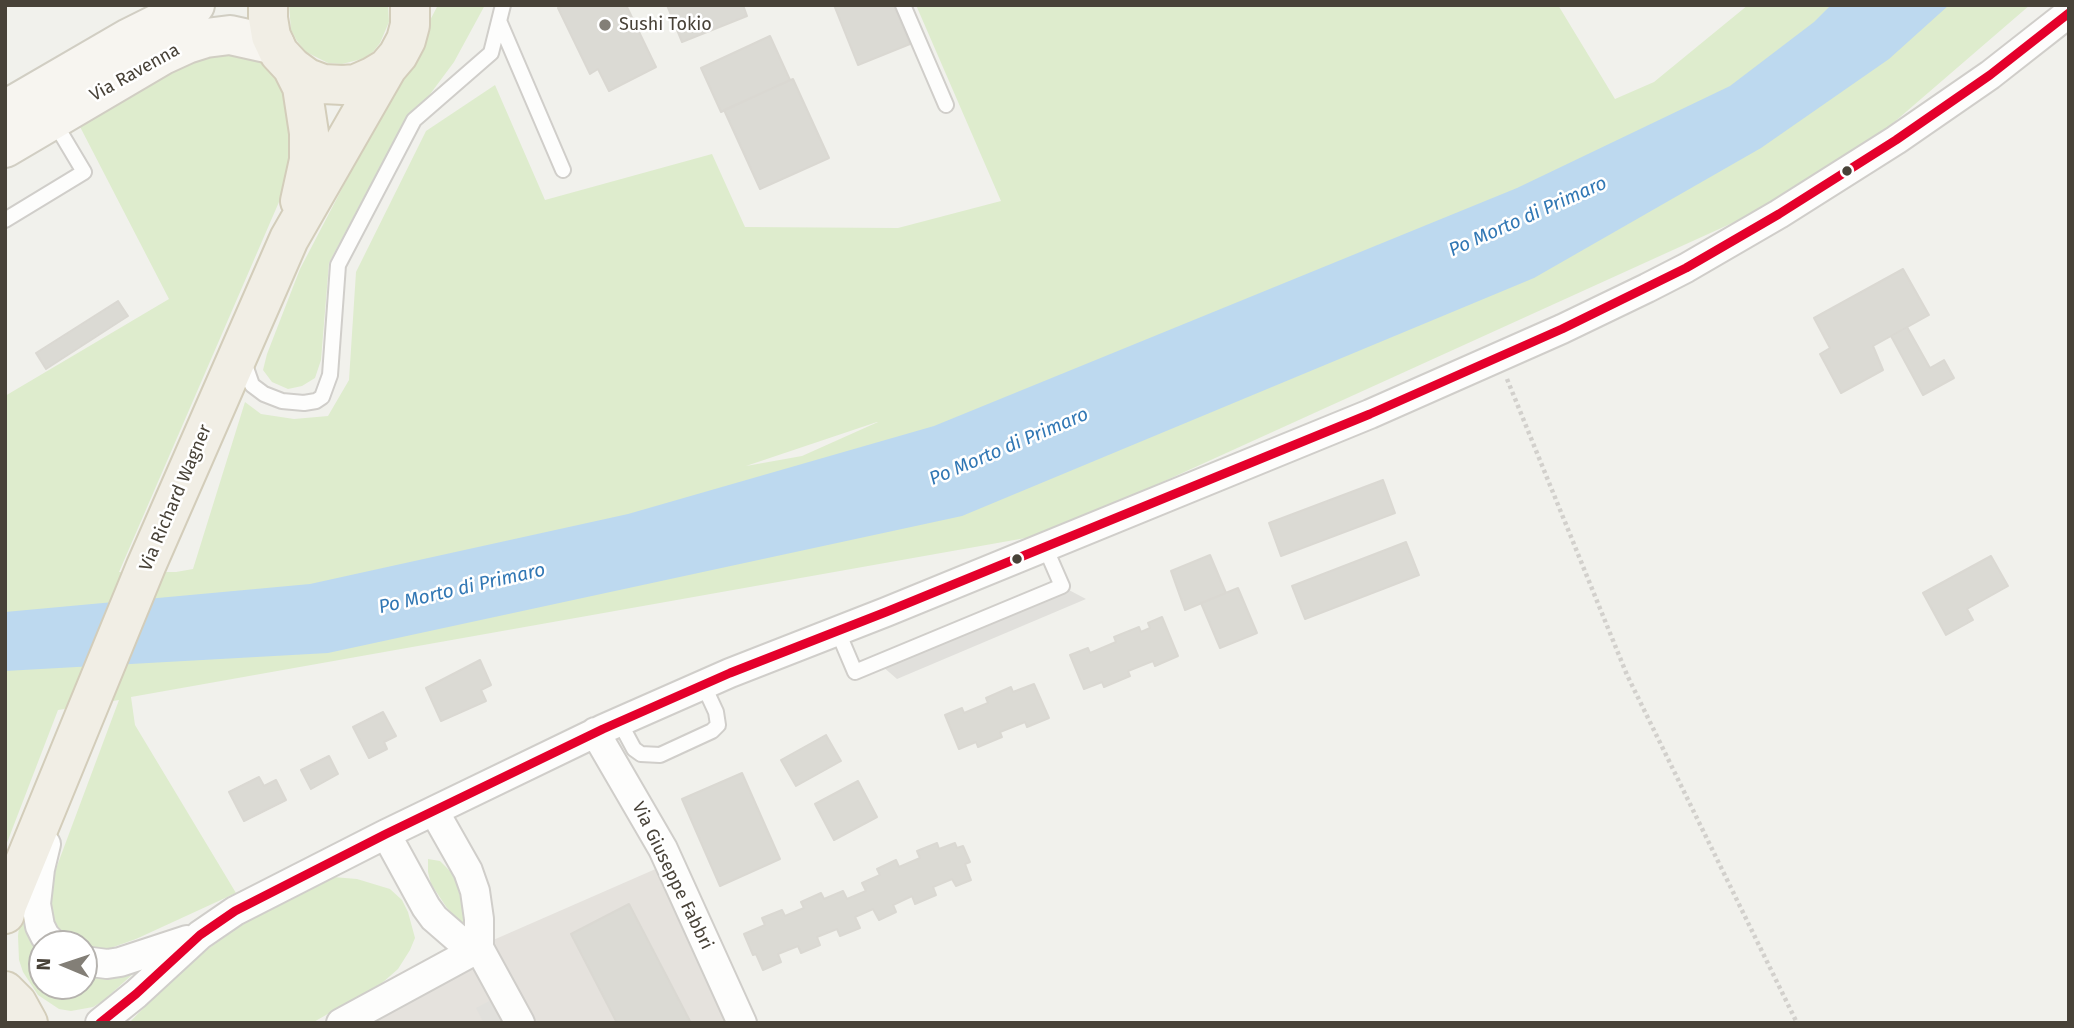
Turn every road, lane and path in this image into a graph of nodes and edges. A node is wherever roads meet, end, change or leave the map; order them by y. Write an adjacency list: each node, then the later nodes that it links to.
1 (195, 5): 7 (main road, Via Ravenna)
2 (268, 5): 9 (main road)
3 (503, 5): 8 (lane)
4 (903, 5): 11 (lane)
5 (411, 7): 10 (main road, Via Ravenna)
6 (2069, 13): 19 (street)
7 (163, 15): 12 (main road, Via Ravenna)
8 (500, 23): 15 (lane); 18 (lane)
9 (284, 56): 10 (main road, Via Ravenna); 13 (main road, Via Ravenna); 17 (main road, Via Richard Wagner)
10 (387, 68): 17 (main road, Via Richard Wagner)
11 (946, 105)
12 (5, 110)
13 (52, 120): 14 (main road, Via Ravenna); 16 (lane)
14 (5, 148)
15 (563, 170)
16 (5, 220)
17 (289, 239): 18 (main road, Via Richard Wagner)
18 (240, 351): 24 (main road, Via Richard Wagner)
19 (1499, 358): 20 (street); 36 (path)
20 (1045, 547): 21 (street); 21 (lane)
21 (838, 632): 22 (street)
22 (703, 684): 23 (street); 23 (lane)
23 (607, 727): 25 (street); 35 (street, Via Giuseppe Fabbri)
24 (68, 759): 27 (main road, Via Richard Wagner); 28 (street, Via Richard Wagner)
25 (434, 811): 26 (street); 30 (street)
26 (386, 834): 29 (street); 30 (street)
27 (6, 909)
28 (42, 930)
29 (200, 935): 31 (street); 32 (street)
30 (479, 948): 33 (street); 34 (street)
31 (98, 963)
32 (100, 1023)
33 (341, 1023)
34 (520, 1023)
35 (742, 1023)
36 (1797, 1023)

